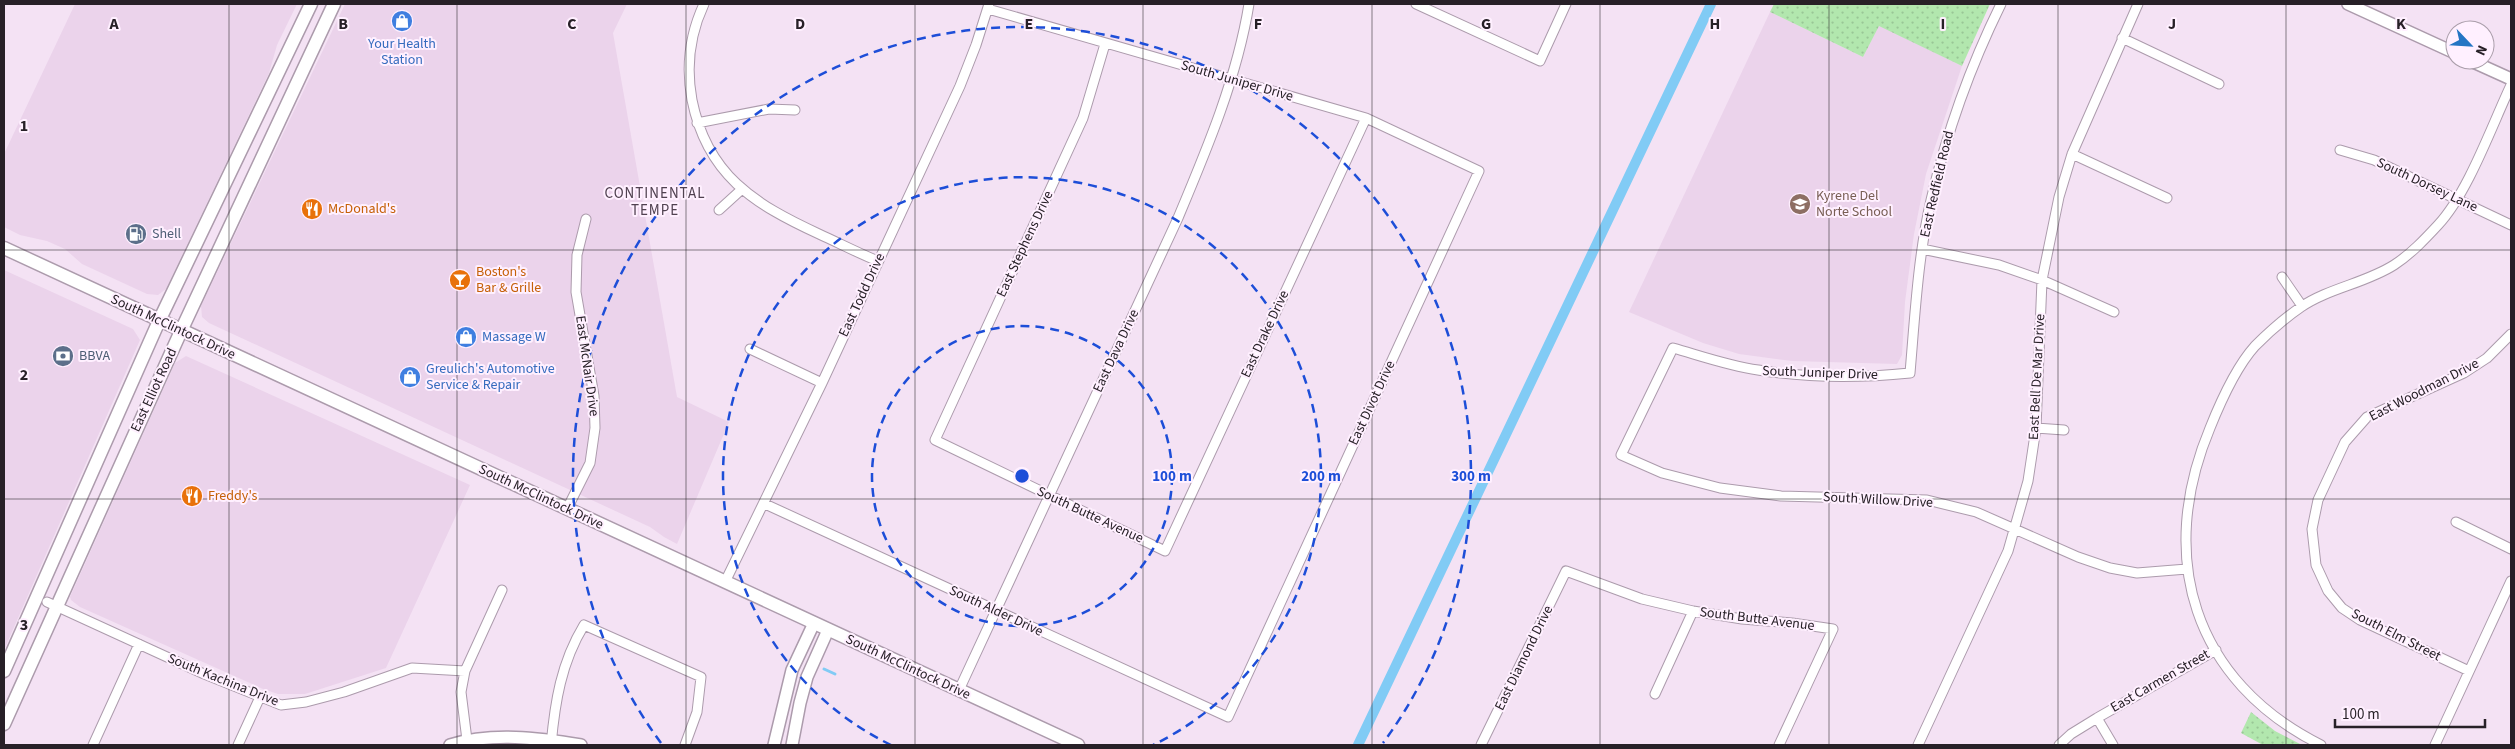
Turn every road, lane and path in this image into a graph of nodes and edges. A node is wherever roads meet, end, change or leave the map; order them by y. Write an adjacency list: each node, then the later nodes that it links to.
1 (310, 4): 15 (main road, East Elliot Road)
2 (334, 4): 14 (main road, East Elliot Road)
3 (704, 4): 23 (street)
4 (1249, 4): 17 (street, East Dava Drive)
5 (1566, 4): 9 (street)
6 (2001, 4): 34 (street, East Redfield Road)
7 (2138, 4): 11 (street, East Bell De Mar Drive)
8 (2348, 4): 13 (street)
9 (1422, 5)
10 (988, 6): 12 (street, South Juniper Drive); 35 (street, East Todd Drive)
11 (2122, 38): 19 (street); 25 (street, East Bell De Mar Drive)
12 (1106, 44): 17 (street, South Juniper Drive); 48 (street, East Stephens Drive)
13 (2445, 48)
14 (309, 58): 15 (main road); 41 (main road, East Elliot Road)
15 (282, 62): 40 (main road, East Elliot Road)
16 (2492, 70): 18 (street)
17 (1230, 79): 22 (street, South Juniper Drive); 50 (street, East Dava Drive)
18 (2511, 79)
19 (2219, 84)
20 (2511, 85): 29 (street, East Carmen Street)
21 (794, 110): 23 (street)
22 (1366, 118): 26 (street, South Juniper Drive); 56 (street, East Drake Drive)
23 (697, 123): 27 (street)
24 (2340, 150): 29 (street, South Dorsey Lane)
25 (2072, 154): 28 (street); 37 (street, East Bell De Mar Drive)
26 (1479, 171): 76 (street, East Divot Drive)
27 (741, 190): 30 (street); 35 (street)
28 (2167, 198)
29 (2457, 198): 32 (street, South Dorsey Lane); 38 (street, East Carmen Street)
30 (719, 210)
31 (586, 219): 52 (street, East McNair Drive)
32 (2511, 225)
33 (4, 248): 40 (main road, South McClintock Drive)
34 (1922, 249): 37 (street); 44 (street, East Redfield Road)
35 (878, 261): 45 (street, East Todd Drive)
36 (2282, 278): 38 (street)
37 (2042, 280): 39 (street); 46 (street, East Bell De Mar Drive)
38 (2302, 306): 57 (street, East Carmen Street)
39 (2114, 312)
40 (159, 321): 41 (main road, South McClintock Drive); 70 (main road, East Elliot Road)
41 (181, 331): 52 (main road, South McClintock Drive); 63 (main road, East Elliot Road)
42 (2511, 334): 62 (street, East Woodman Drive)
43 (750, 349): 45 (street)
44 (1910, 373): 49 (street, South Juniper Drive)
45 (822, 383): 51 (street, East Todd Drive)
46 (2036, 428): 47 (street); 54 (street, East Bell De Mar Drive)
47 (2064, 430)
48 (935, 440): 50 (street, South Butte Avenue)
49 (1622, 455): 54 (street, South Willow Drive)
50 (1048, 496): 56 (street, South Butte Avenue); 65 (street, East Dava Drive)
51 (765, 504): 60 (street, East Todd Drive); 65 (street, South Alder Drive)
52 (567, 509): 60 (main road, South McClintock Drive)
53 (2456, 522): 55 (street)
54 (2016, 528): 57 (street, South Willow Drive); 91 (street, East Bell De Mar Drive)
55 (2511, 549)
56 (1165, 550)
57 (2187, 569): 69 (street, East Carmen Street)
58 (1566, 570): 64 (street, South Butte Avenue); 89 (street, East Diamond Drive)
59 (2511, 581): 72 (street)
60 (726, 582): 66 (main road, South McClintock Drive)
61 (502, 590): 71 (street)
62 (2328, 590): 72 (street, South Elm Street)
63 (51, 605): 68 (street, South Kachina Drive); 78 (main road, East Elliot Road)
64 (1693, 611): 74 (street); 90 (street, South Butte Avenue)
65 (996, 612): 73 (street, East Dava Drive); 76 (street, South Alder Drive)
66 (814, 623): 67 (main road, South McClintock Drive); 86 (street)
67 (828, 630): 73 (main road, South McClintock Drive); 87 (street)
68 (138, 644): 75 (street, South Kachina Drive); 81 (street)
69 (2216, 650): 77 (street, East Carmen Street); 94 (street)
70 (4, 671)
71 (465, 671): 75 (street, South Kachina Drive); 79 (street)
72 (2469, 671): 95 (street)
73 (959, 690): 88 (main road, South McClintock Drive)
74 (1655, 694)
75 (260, 697): 82 (street)
76 (1228, 717)
77 (2097, 718): 92 (street, East Carmen Street); 93 (street)
78 (4, 724)
79 (467, 740): 80 (street); 83 (street)
80 (551, 743): 84 (street); 85 (street)
81 (93, 745)
82 (238, 745)
83 (450, 745)
84 (581, 745)
85 (685, 745)
86 (774, 745)
87 (792, 745)
88 (1078, 745)
89 (1481, 745)
90 (1779, 745)
91 (1918, 745)
92 (2059, 745)
93 (2113, 745)
94 (2321, 745)
95 (2435, 745)

